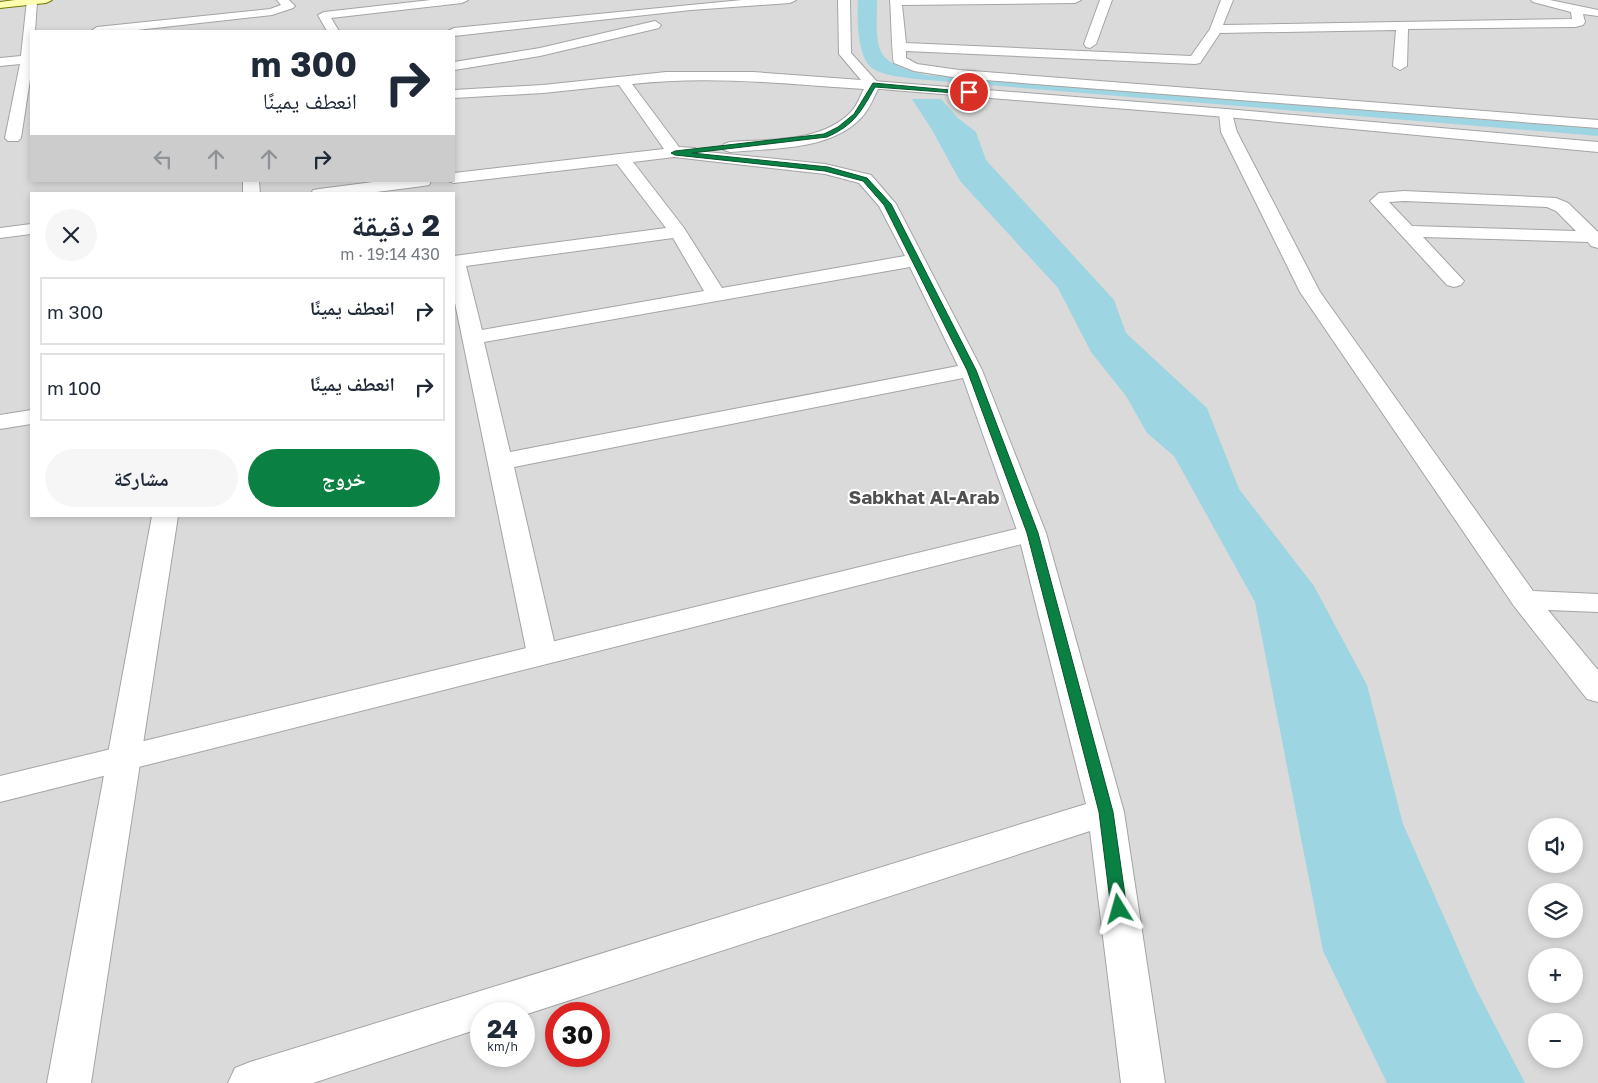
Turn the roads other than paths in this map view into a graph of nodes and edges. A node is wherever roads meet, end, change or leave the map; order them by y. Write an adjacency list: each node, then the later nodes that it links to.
1 (46, 0): 12 (main road)
2 (283, 0): 19 (street)
3 (461, 0): 23 (street)
4 (790, 0): 13 (street)
5 (844, 0): 34 (street)
6 (1075, 0): 11 (street)
7 (1106, 0): 26 (street)
8 (1227, 0): 20 (street)
9 (1537, 0): 16 (street)
10 (896, 1): 11 (street); 27 (street)
11 (981, 1)
12 (31, 2): 14 (main road); 21 (street)
13 (713, 3): 15 (street)
14 (0, 5)
15 (690, 7): 24 (street); 31 (street)
16 (1576, 10): 17 (street); 18 (street)
17 (1598, 13)
18 (1402, 26): 20 (street); 32 (street)
19 (180, 27): 22 (street)
20 (1216, 29): 29 (street)
21 (30, 30)
22 (118, 30)
23 (333, 30)
24 (455, 32)
25 (30, 39): 28 (street)
26 (1090, 44)
27 (900, 47): 29 (street); 35 (street)
28 (27, 59): 30 (street); 41 (street)
29 (1169, 59): 35 (street)
30 (0, 62)
31 (455, 66)
32 (1400, 66)
33 (622, 80): 34 (street); 36 (street); 43 (street)
34 (873, 85): 37 (street); 43 (street)
35 (1192, 92): 37 (street); 39 (street)
36 (455, 94)
37 (1199, 109): 38 (street)
38 (1226, 112): 42 (street); 64 (street)
39 (1598, 124)
40 (30, 135): 41 (street)
41 (6, 139)
42 (1598, 147)
43 (675, 153): 44 (street); 53 (street)
44 (621, 158): 45 (street); 50 (street)
45 (455, 178)
46 (416, 182): 47 (street)
47 (335, 192)
48 (30, 229): 51 (street)
49 (1407, 231): 52 (street); 52 (street); 55 (street)
50 (678, 232): 54 (street); 56 (street)
51 (0, 233)
52 (1596, 238)
53 (916, 260): 56 (street); 58 (street)
54 (455, 262): 57 (street)
55 (1454, 281)
56 (716, 295): 57 (street)
57 (473, 338): 61 (street)
58 (971, 370): 61 (street); 63 (street)
59 (30, 417): 60 (street)
60 (0, 422)
61 (500, 462): 66 (street)
62 (165, 517): 68 (street)
63 (1032, 533): 66 (street); 70 (street)
64 (1524, 600): 65 (street); 67 (street)
65 (1598, 603)
66 (542, 654): 68 (street)
67 (1598, 691)
68 (124, 758): 69 (street); 71 (street)
69 (0, 788)
70 (1106, 812): 72 (street); 73 (street)
71 (69, 1083)
72 (250, 1083)
73 (1143, 1083)

